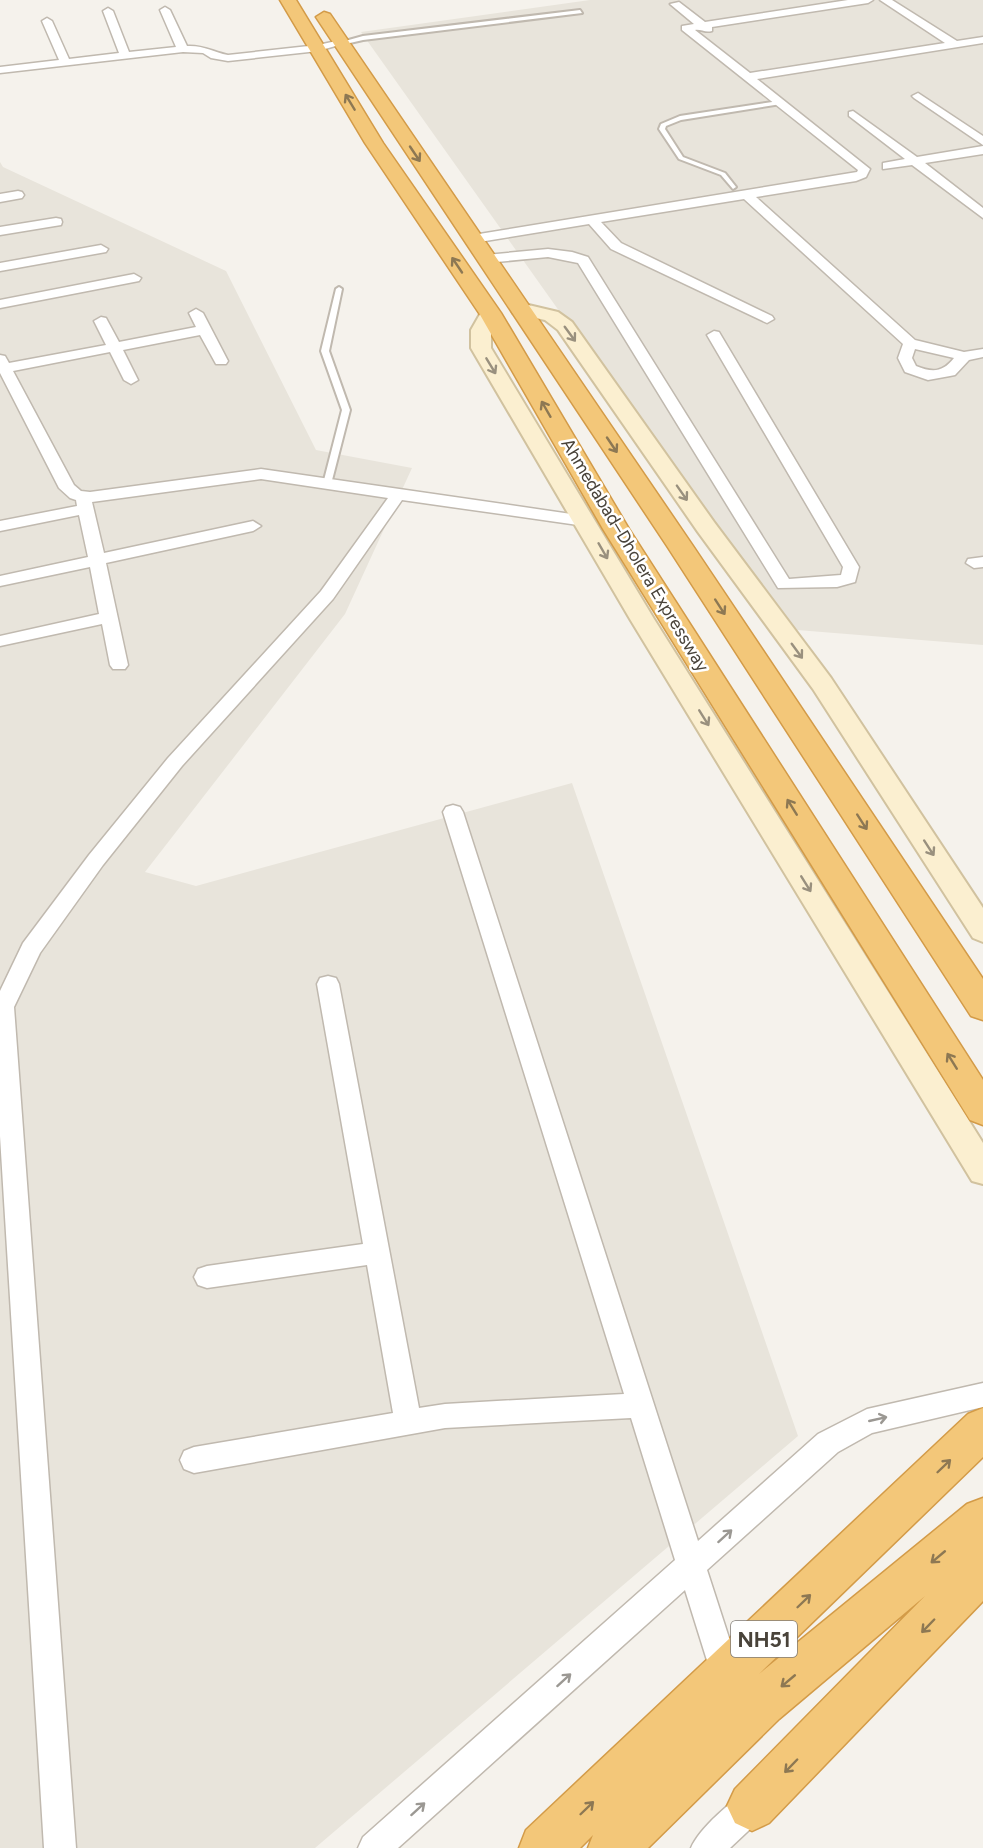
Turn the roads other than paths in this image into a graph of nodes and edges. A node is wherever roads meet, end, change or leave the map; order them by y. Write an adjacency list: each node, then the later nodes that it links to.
1 (288, 0): 15 (highway, Ahmedabad–Dholera Expressway)
2 (313, 0): 13 (highway, Ahmedabad–Dholera Expressway)
3 (868, 0): 10 (street)
4 (885, 0): 14 (street)
5 (109, 4): 17 (street)
6 (675, 4): 10 (street)
7 (165, 10): 16 (street)
8 (580, 12): 13 (lane)
9 (47, 21): 18 (street)
10 (702, 24): 11 (street); 20 (street)
11 (720, 38)
12 (983, 40): 14 (street)
13 (341, 43): 15 (street); 39 (highway, Ahmedabad–Dholera Expressway, one-way to 39)
14 (955, 44): 20 (street)
15 (318, 48): 16 (street); 48 (highway, Ahmedabad–Dholera Expressway, one-way to 15)
16 (183, 49): 17 (street)
17 (125, 55): 18 (street)
18 (64, 62): 19 (street)
19 (0, 69)
20 (746, 77): 22 (street)
21 (918, 96): 24 (street)
22 (779, 103): 28 (street); 30 (lane)
23 (853, 114): 26 (street)
24 (983, 141)
25 (983, 150): 26 (street)
26 (915, 162): 27 (street); 33 (street)
27 (887, 166)
28 (864, 169): 29 (street); 29 (street)
29 (749, 189): 30 (street); 53 (street)
30 (731, 193): 36 (street); 39 (street)
31 (983, 193): 33 (street)
32 (18, 195): 34 (street)
33 (960, 196): 35 (street)
34 (0, 198)
35 (983, 214)
36 (592, 220): 39 (street); 49 (street)
37 (56, 222): 38 (street)
38 (0, 231)
39 (470, 236): 41 (highway, Ahmedabad–Dholera Expressway)
40 (101, 249): 42 (street)
41 (486, 259): 46 (highway, Ahmedabad–Dholera Expressway); 68 (street)
42 (0, 267)
43 (134, 278): 45 (street)
44 (339, 289): 60 (lane)
45 (0, 304)
46 (520, 309): 69 (street, one-way to 69); 76 (highway, Ahmedabad–Dholera Expressway, one-way to 76)
47 (195, 313): 51 (street)
48 (490, 313): 63 (street, one-way to 63); 78 (highway, Ahmedabad–Dholera Expressway, one-way to 48)
49 (767, 318)
50 (101, 321): 54 (street)
51 (205, 330): 54 (street); 57 (street)
52 (714, 335): 68 (street)
53 (910, 343): 56 (street); 56 (street)
54 (113, 348): 58 (street); 59 (street)
55 (983, 353): 56 (street)
56 (964, 356)
57 (221, 361)
58 (1, 366): 62 (street)
59 (130, 380)
60 (327, 484): 61 (street); 62 (street)
61 (399, 495): 63 (street); 77 (street)
62 (84, 502): 64 (street); 66 (street)
63 (585, 521): 79 (street, one-way to 79)
64 (0, 526)
65 (253, 526): 66 (street)
66 (97, 560): 67 (street); 70 (street)
67 (0, 581)
68 (784, 584): 69 (street)
69 (751, 588): 74 (street, one-way to 74)
70 (109, 617): 71 (street); 72 (street)
71 (0, 641)
72 (119, 665)
73 (453, 812): 83 (street)
74 (983, 931)
75 (327, 984): 80 (street)
76 (983, 1007)
77 (2, 1008): 92 (street)
78 (983, 1110)
79 (983, 1171)
80 (377, 1253): 81 (street); 84 (street)
81 (207, 1277)
82 (983, 1395): 88 (street, one-way to 82)
83 (640, 1405): 84 (street); 88 (street)
84 (408, 1421): 86 (street)
85 (983, 1428): 90 (highway, NH51, one-way to 85)
86 (194, 1460)
87 (983, 1519): 95 (highway, NH51, one-way to 95)
88 (691, 1567): 90 (street); 93 (street, one-way to 88)
89 (983, 1569): 91 (highway, one-way to 91)
90 (726, 1675): 94 (highway, NH51, one-way to 90)
91 (752, 1806): 96 (street)
92 (60, 1848)
93 (374, 1848)
94 (544, 1848)
95 (613, 1848)
96 (707, 1848)

